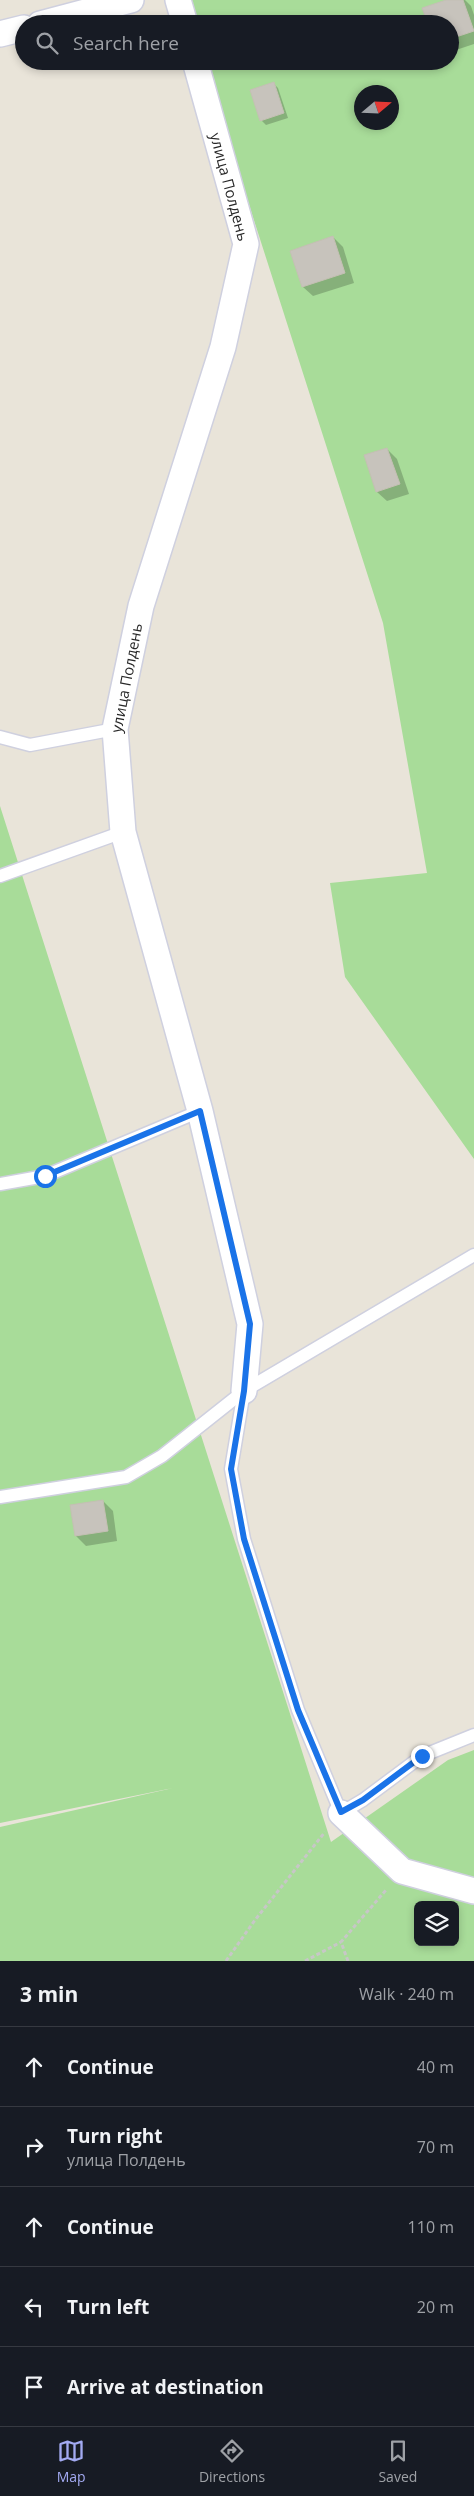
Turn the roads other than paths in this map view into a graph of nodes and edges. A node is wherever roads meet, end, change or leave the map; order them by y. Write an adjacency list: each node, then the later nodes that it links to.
1 (130, 0): 3 (street)
2 (178, 0): 4 (street)
3 (74, 15)
4 (182, 15)
5 (15, 30): 6 (street)
6 (0, 34)
7 (198, 70): 8 (street, улица Полдень)
8 (115, 728): 9 (lane); 10 (street, улица Полдень)
9 (0, 737)
10 (123, 832): 11 (lane); 12 (street, улица Полдень)
11 (0, 876)
12 (200, 1111): 13 (lane); 15 (street, улица Полдень)
13 (0, 1184)
14 (474, 1255): 15 (lane)
15 (244, 1391): 16 (lane); 18 (lane)
16 (0, 1497)
17 (474, 1735): 18 (lane)
18 (341, 1812): 19 (street)
19 (474, 1891)

